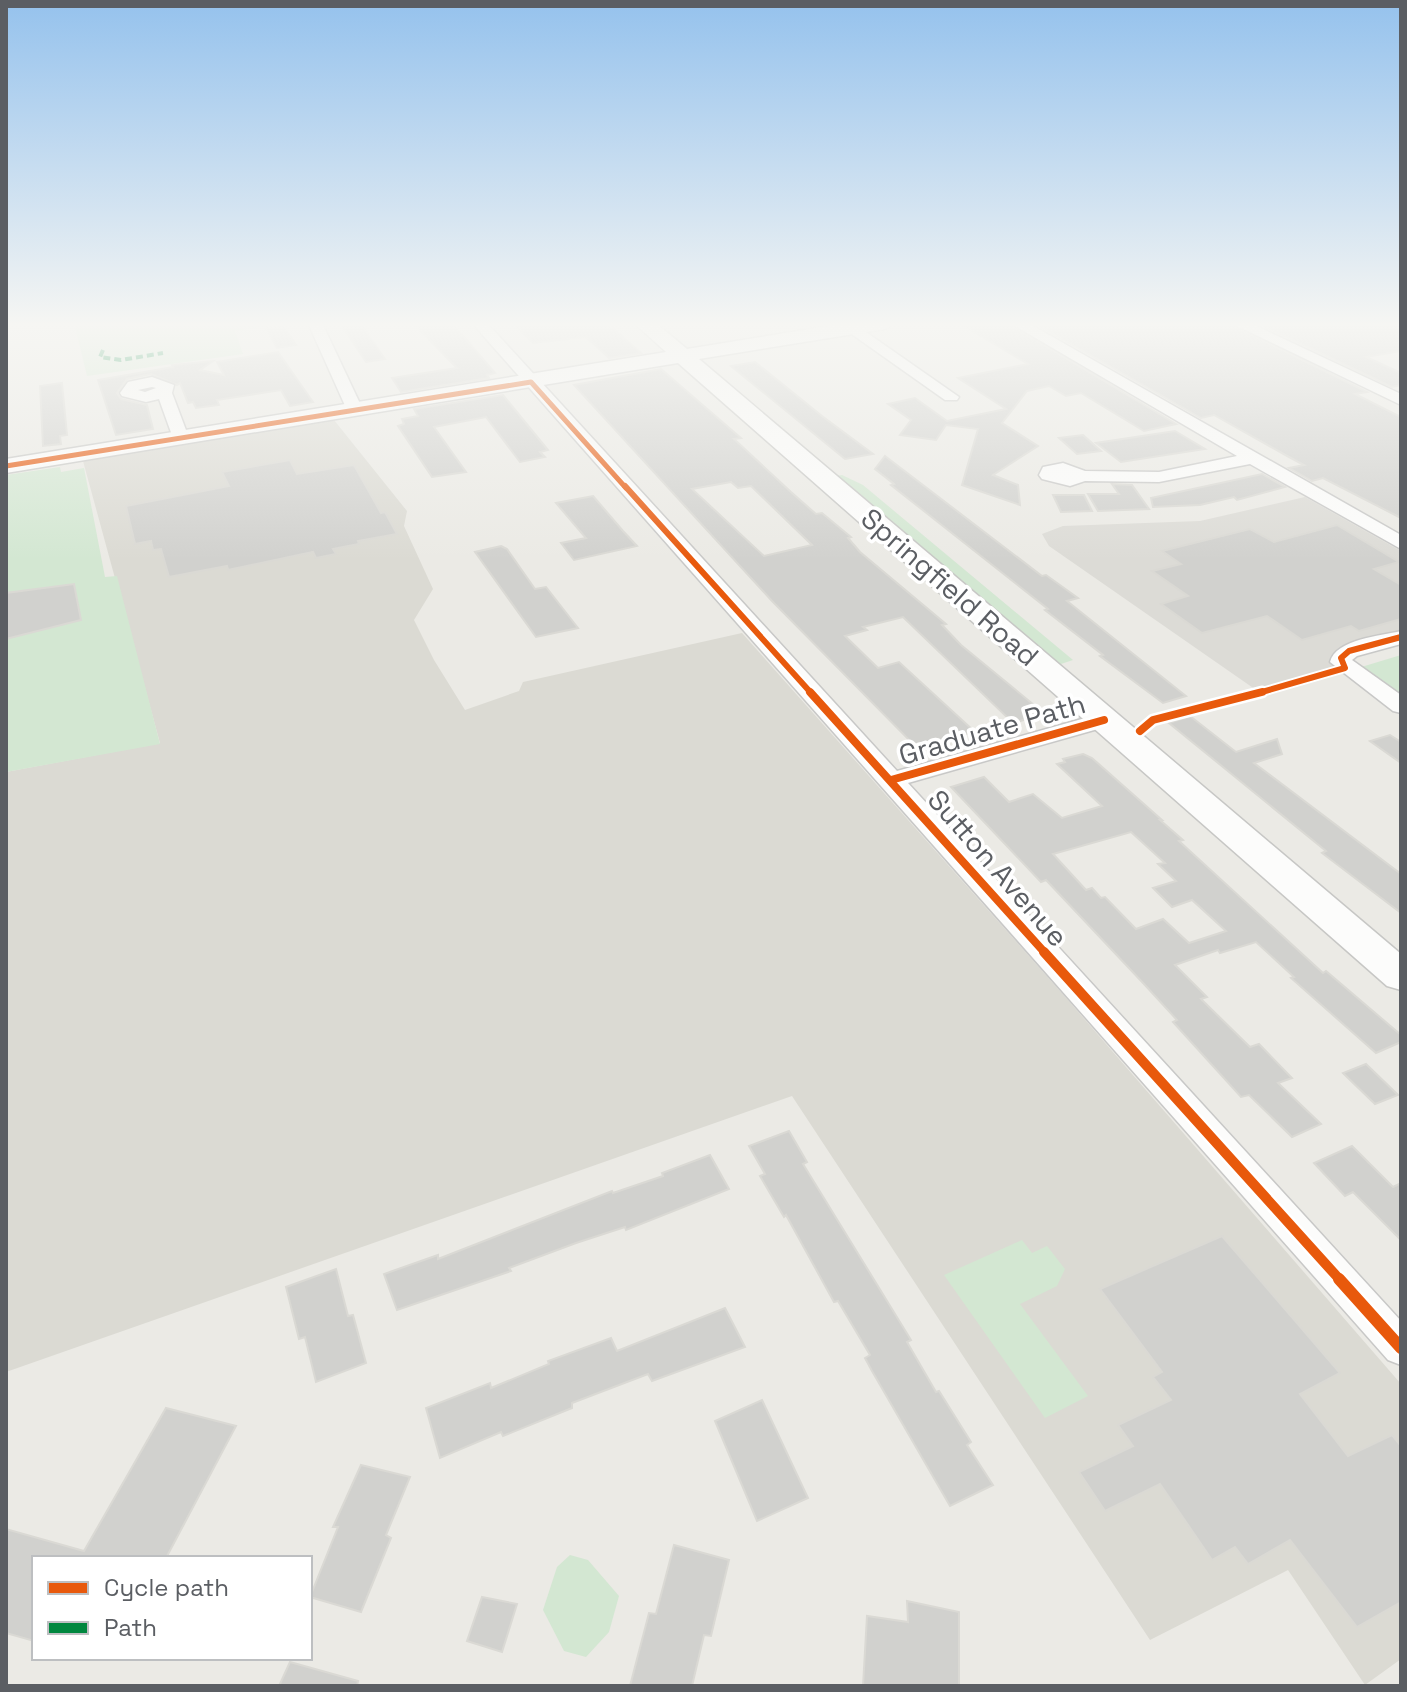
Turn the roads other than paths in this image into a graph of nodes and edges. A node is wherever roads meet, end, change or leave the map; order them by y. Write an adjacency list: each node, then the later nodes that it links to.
1 (168, 402): 8 (street)
2 (351, 402): 7 (street)
3 (406, 402): 7 (street)
4 (549, 402): 16 (street, Sutton Avenue)
5 (735, 402): 15 (street, Springfield Road)
6 (1154, 402): 9 (street)
7 (355, 410): 8 (street)
8 (181, 438): 10 (street)
9 (1252, 458): 11 (street); 12 (street)
10 (6, 466)
11 (1083, 476)
12 (1401, 543)
13 (1401, 637): 14 (street)
14 (1401, 706)
15 (1104, 720): 16 (street, Graduate Path); 17 (street, Springfield Road)
16 (891, 780): 18 (street, Sutton Avenue)
17 (1401, 976)
18 (1401, 1348)

